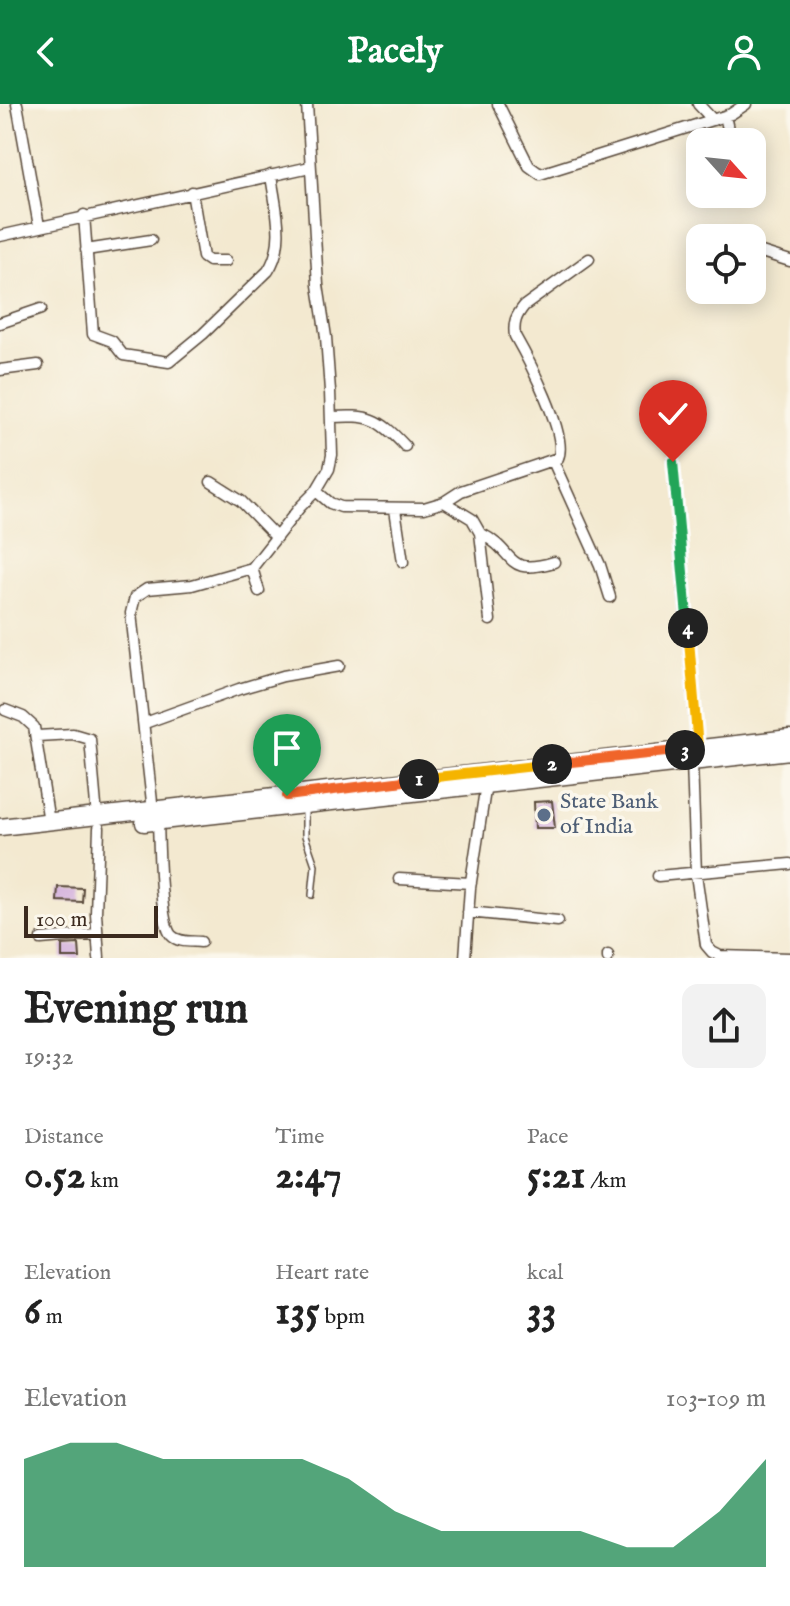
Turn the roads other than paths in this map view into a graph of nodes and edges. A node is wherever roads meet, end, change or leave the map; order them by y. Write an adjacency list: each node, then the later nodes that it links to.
1 (17, 104): 13 (street)
2 (307, 104): 9 (street)
3 (498, 104): 7 (street)
4 (698, 104): 7 (street)
5 (746, 104): 6 (street)
6 (725, 116): 7 (street); 8 (street)
7 (713, 120)
8 (728, 128)
9 (310, 167): 10 (street); 25 (street)
10 (271, 175): 11 (street); 16 (street)
11 (192, 192): 12 (street); 19 (street)
12 (84, 215): 13 (street); 16 (street)
13 (39, 226): 14 (street)
14 (0, 236)
15 (151, 240): 16 (street)
16 (86, 250)
17 (766, 253): 20 (street)
18 (589, 259): 27 (street)
19 (226, 261)
20 (790, 261)
21 (41, 309): 22 (street)
22 (0, 323)
23 (38, 365): 24 (street)
24 (0, 370)
25 (331, 417): 26 (street); 30 (street)
26 (405, 446)
27 (553, 461): 31 (street); 39 (street)
28 (673, 462): 47 (street)
29 (211, 482): 34 (street)
30 (316, 491): 32 (street); 34 (street)
31 (444, 502): 32 (street); 33 (street)
32 (395, 509): 35 (street)
33 (480, 533): 36 (street); 40 (street)
34 (276, 537): 37 (street)
35 (403, 562)
36 (554, 562)
37 (252, 568): 38 (street); 43 (street)
38 (259, 591)
39 (610, 597)
40 (490, 620)
41 (339, 666): 43 (street)
42 (5, 710): 44 (street)
43 (145, 723): 50 (street)
44 (37, 736): 51 (street); 52 (street)
45 (790, 738): 47 (main road)
46 (790, 751): 47 (main road)
47 (695, 755): 48 (main road); 50 (main road); 56 (street)
48 (486, 784): 49 (main road); 59 (street)
49 (305, 806): 50 (main road); 60 (lane)
50 (156, 816): 52 (main road); 65 (street)
51 (49, 822): 52 (main road); 53 (main road)
52 (98, 822): 54 (main road); 63 (street)
53 (0, 827)
54 (0, 839)
55 (790, 864): 56 (street)
56 (696, 874): 57 (street); 68 (street)
57 (658, 876)
58 (399, 879): 59 (street)
59 (471, 883): 61 (street)
60 (312, 895)
61 (468, 912): 62 (street); 67 (street)
62 (558, 921)
63 (97, 934): 64 (street); 66 (street)
64 (41, 939)
65 (201, 942)
66 (99, 958)
67 (465, 958)
68 (790, 958)

